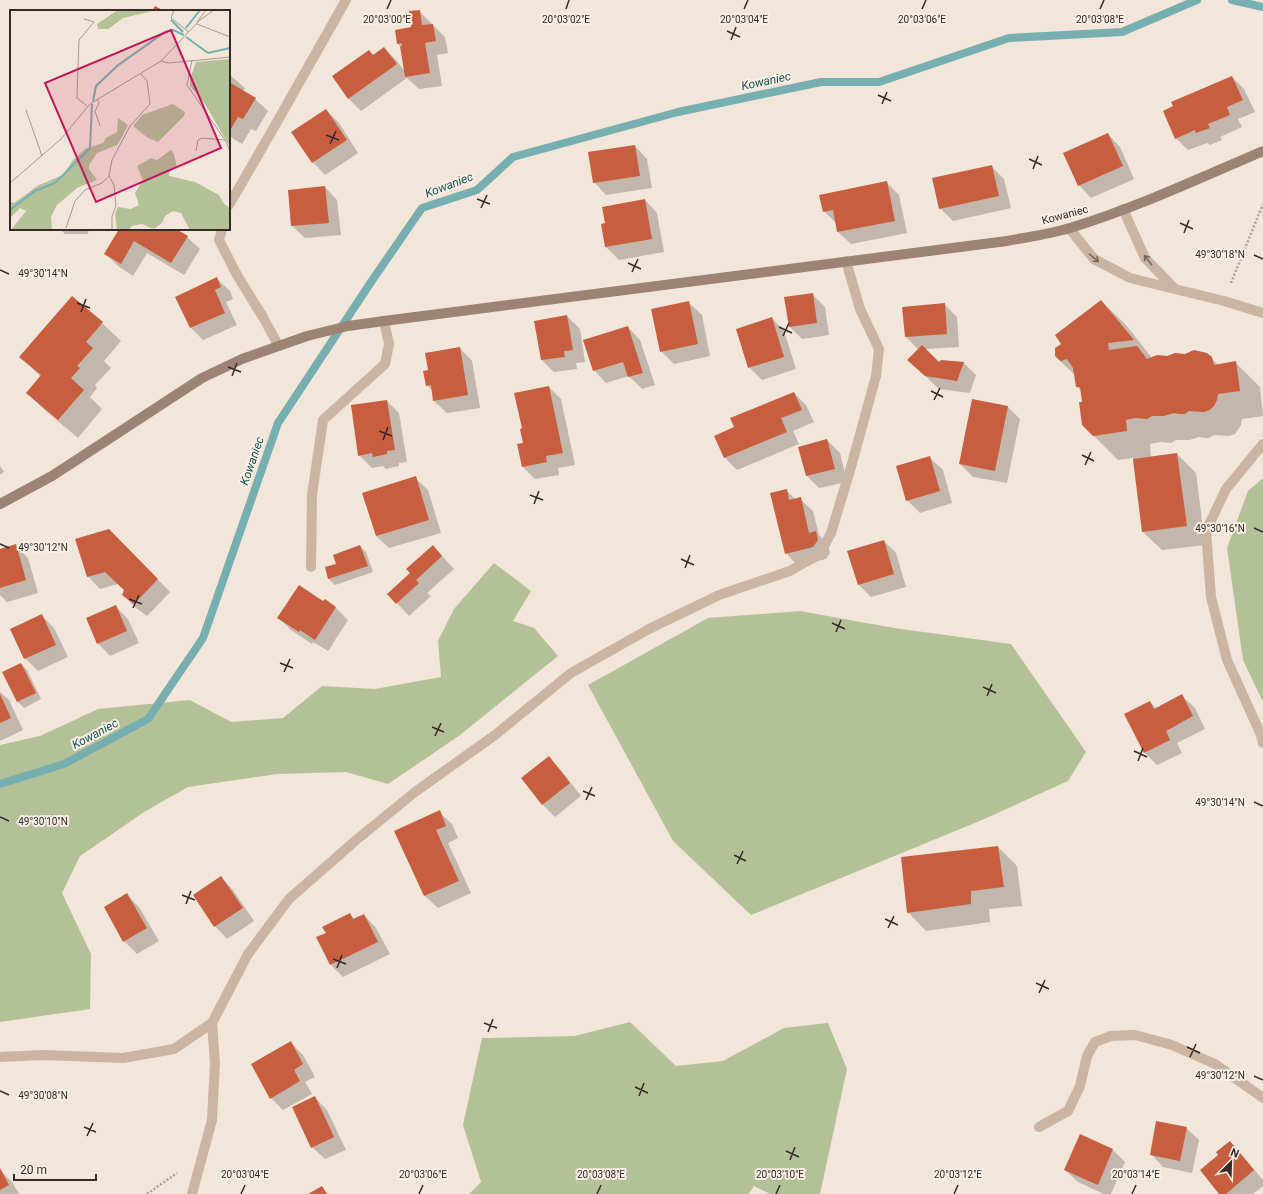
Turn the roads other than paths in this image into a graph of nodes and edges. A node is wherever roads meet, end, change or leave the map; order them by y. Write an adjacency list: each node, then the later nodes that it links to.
1 (346, 0): 3 (street)
2 (1263, 151): 4 (street, Kowaniec)
3 (230, 203)
4 (1123, 209): 5 (street, Kowaniec); 8 (street, one-way to 4)
5 (1069, 228): 7 (street, Kowaniec); 8 (street, one-way to 8)
6 (222, 230): 11 (street)
7 (846, 261): 10 (street, Kowaniec); 16 (street)
8 (1174, 288): 9 (street)
9 (1263, 313)
10 (384, 321): 11 (street, Kowaniec); 14 (street)
11 (278, 345): 13 (street, Kowaniec)
12 (1263, 444): 15 (street)
13 (0, 504)
14 (311, 567)
15 (1263, 743)
16 (212, 1023): 17 (street); 20 (street)
17 (0, 1057)
18 (1263, 1098): 19 (street)
19 (1038, 1127)
20 (192, 1194)

